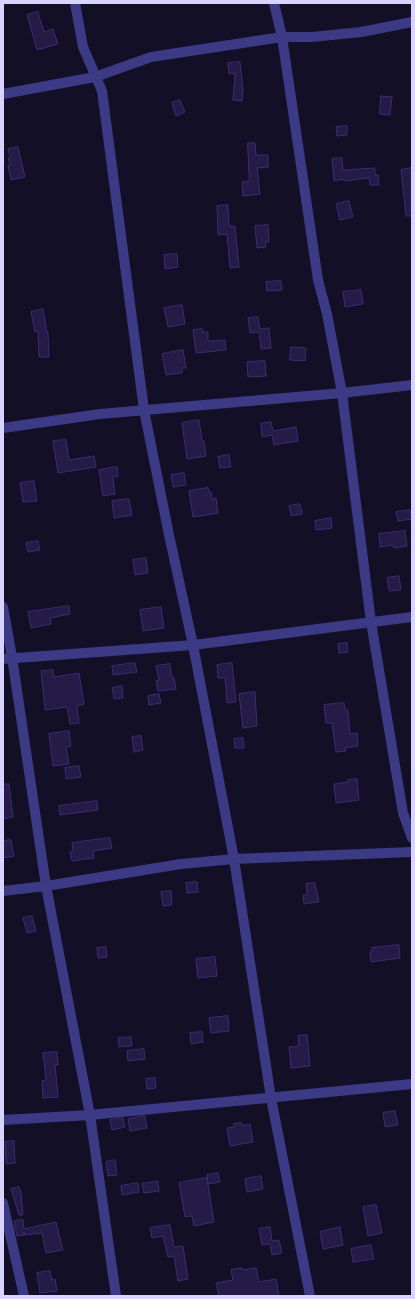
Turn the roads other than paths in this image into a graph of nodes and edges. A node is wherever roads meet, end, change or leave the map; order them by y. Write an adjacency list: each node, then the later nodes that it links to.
1 (75, 3): 5 (street)
2 (274, 3): 4 (street)
3 (412, 22): 4 (street)
4 (282, 37): 5 (street); 8 (street)
5 (95, 77): 6 (street); 9 (street)
6 (3, 94)
7 (412, 385): 8 (street)
8 (342, 393): 9 (street); 13 (street)
9 (144, 410): 10 (street); 14 (street)
10 (3, 428)
11 (3, 607): 15 (street)
12 (412, 617): 13 (street)
13 (371, 622): 14 (street); 16 (street)
14 (193, 645): 15 (street); 18 (street)
15 (8, 658): 19 (street)
16 (412, 838)
17 (412, 852): 18 (street)
18 (234, 859): 19 (street); 22 (street)
19 (46, 886): 20 (street); 23 (street)
20 (3, 891)
21 (412, 1084): 22 (street)
22 (271, 1098): 23 (street); 28 (street)
23 (90, 1114): 24 (street); 27 (street)
24 (3, 1120)
25 (3, 1203): 26 (street)
26 (24, 1296)
27 (116, 1296)
28 (310, 1296)

